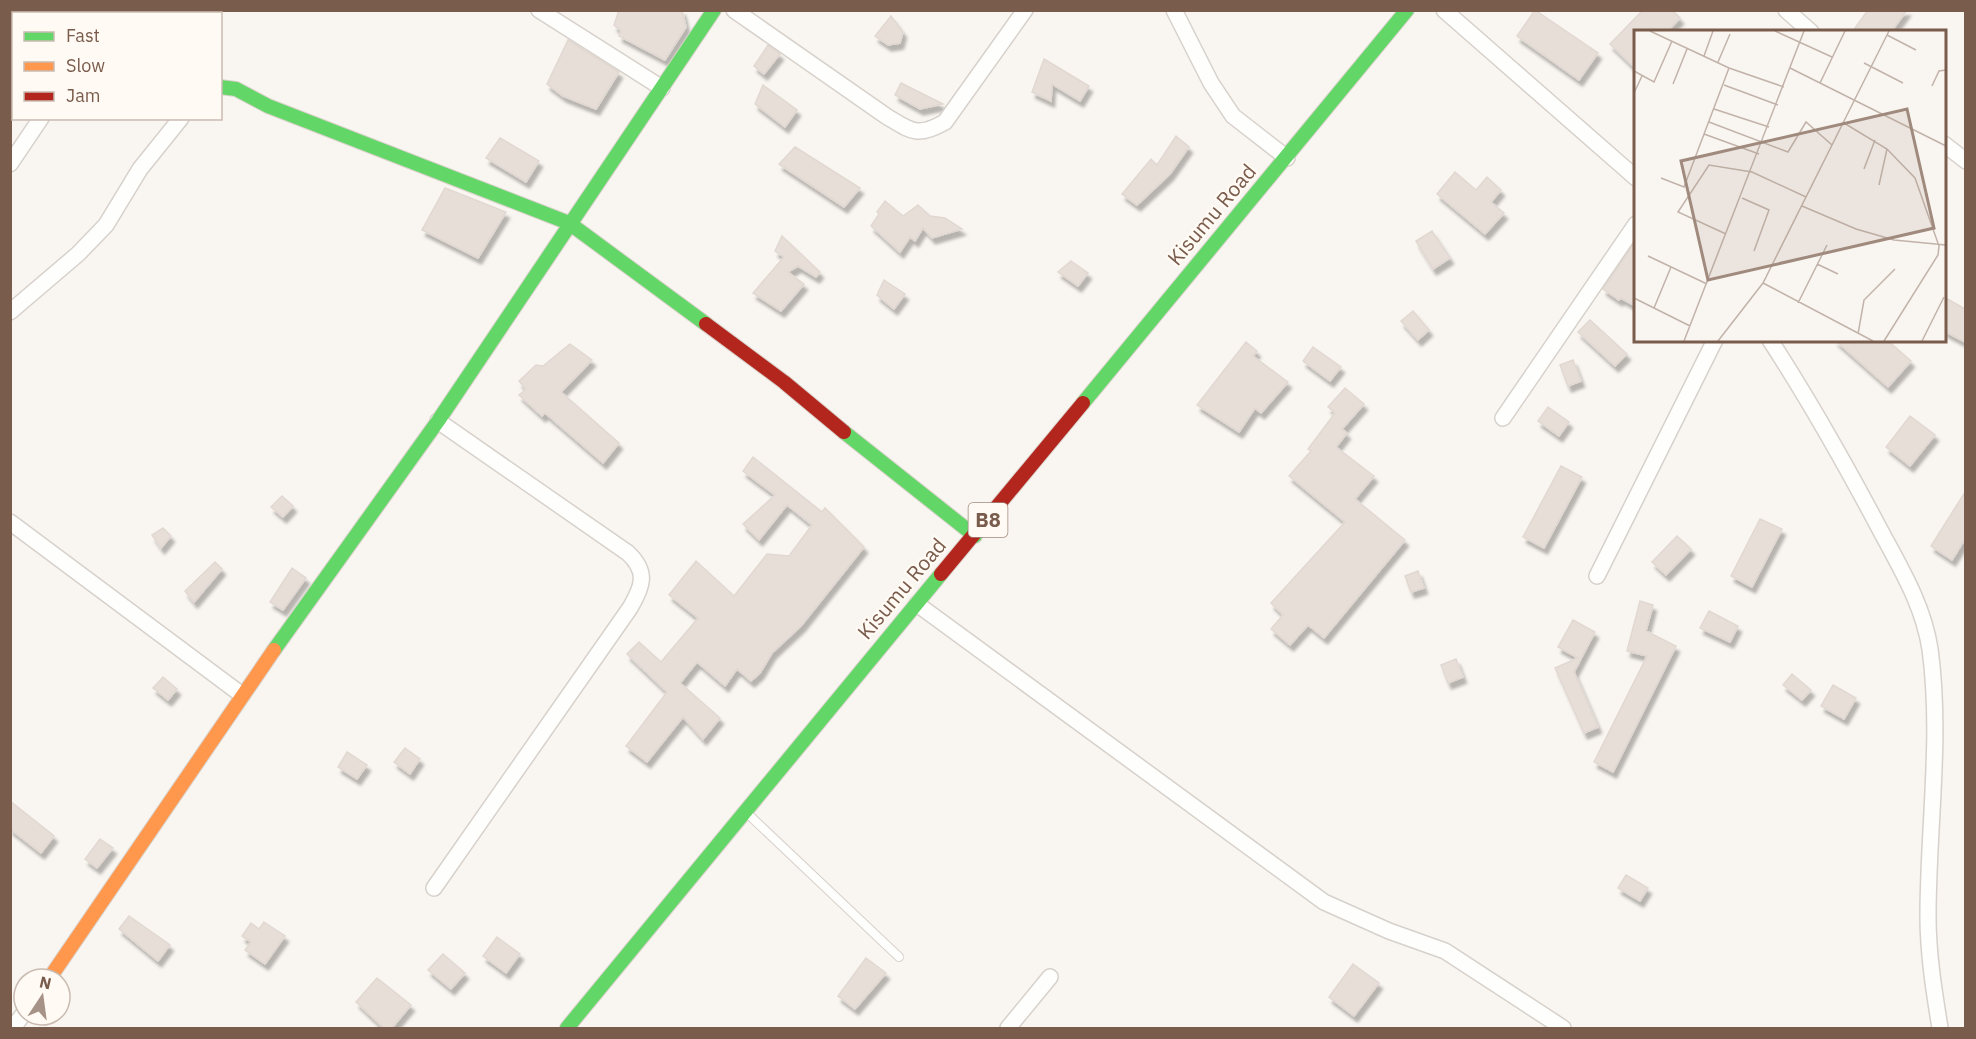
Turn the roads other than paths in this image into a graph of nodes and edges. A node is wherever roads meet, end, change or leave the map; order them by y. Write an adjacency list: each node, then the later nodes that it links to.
1 (539, 10): 11 (street)
2 (714, 10): 11 (main road)
3 (734, 10): 4 (street)
4 (1025, 10)
5 (1174, 10): 15 (street)
6 (1407, 10): 15 (main road, Kisumu Road / B8)
7 (1444, 10): 18 (street)
8 (1786, 10): 9 (street)
9 (1809, 30)
10 (222, 87): 19 (main road)
11 (662, 88): 19 (main road)
12 (40, 120): 17 (street)
13 (179, 120): 21 (street)
14 (1946, 146): 16 (street)
15 (1287, 158): 27 (main road, Kisumu Road / B8)
16 (1965, 161)
17 (10, 164)
18 (1634, 177)
19 (569, 223): 25 (main road); 27 (main road)
20 (1634, 225): 24 (street)
21 (10, 312)
22 (1714, 342): 28 (street)
23 (1771, 342): 39 (street)
24 (1503, 418)
25 (438, 422): 30 (main road); 32 (street)
26 (10, 522): 30 (street)
27 (975, 536): 29 (main road, Kisumu Road / B8)
28 (1597, 576)
29 (917, 604): 31 (main road, Kisumu Road / B8); 38 (street)
30 (242, 695): 34 (main road)
31 (745, 811): 33 (lane); 36 (main road, Kisumu Road / B8)
32 (434, 888)
33 (898, 957)
34 (57, 967)
35 (1050, 977): 37 (street)
36 (567, 1029)
37 (1008, 1029)
38 (1563, 1029)
39 (1940, 1029)

